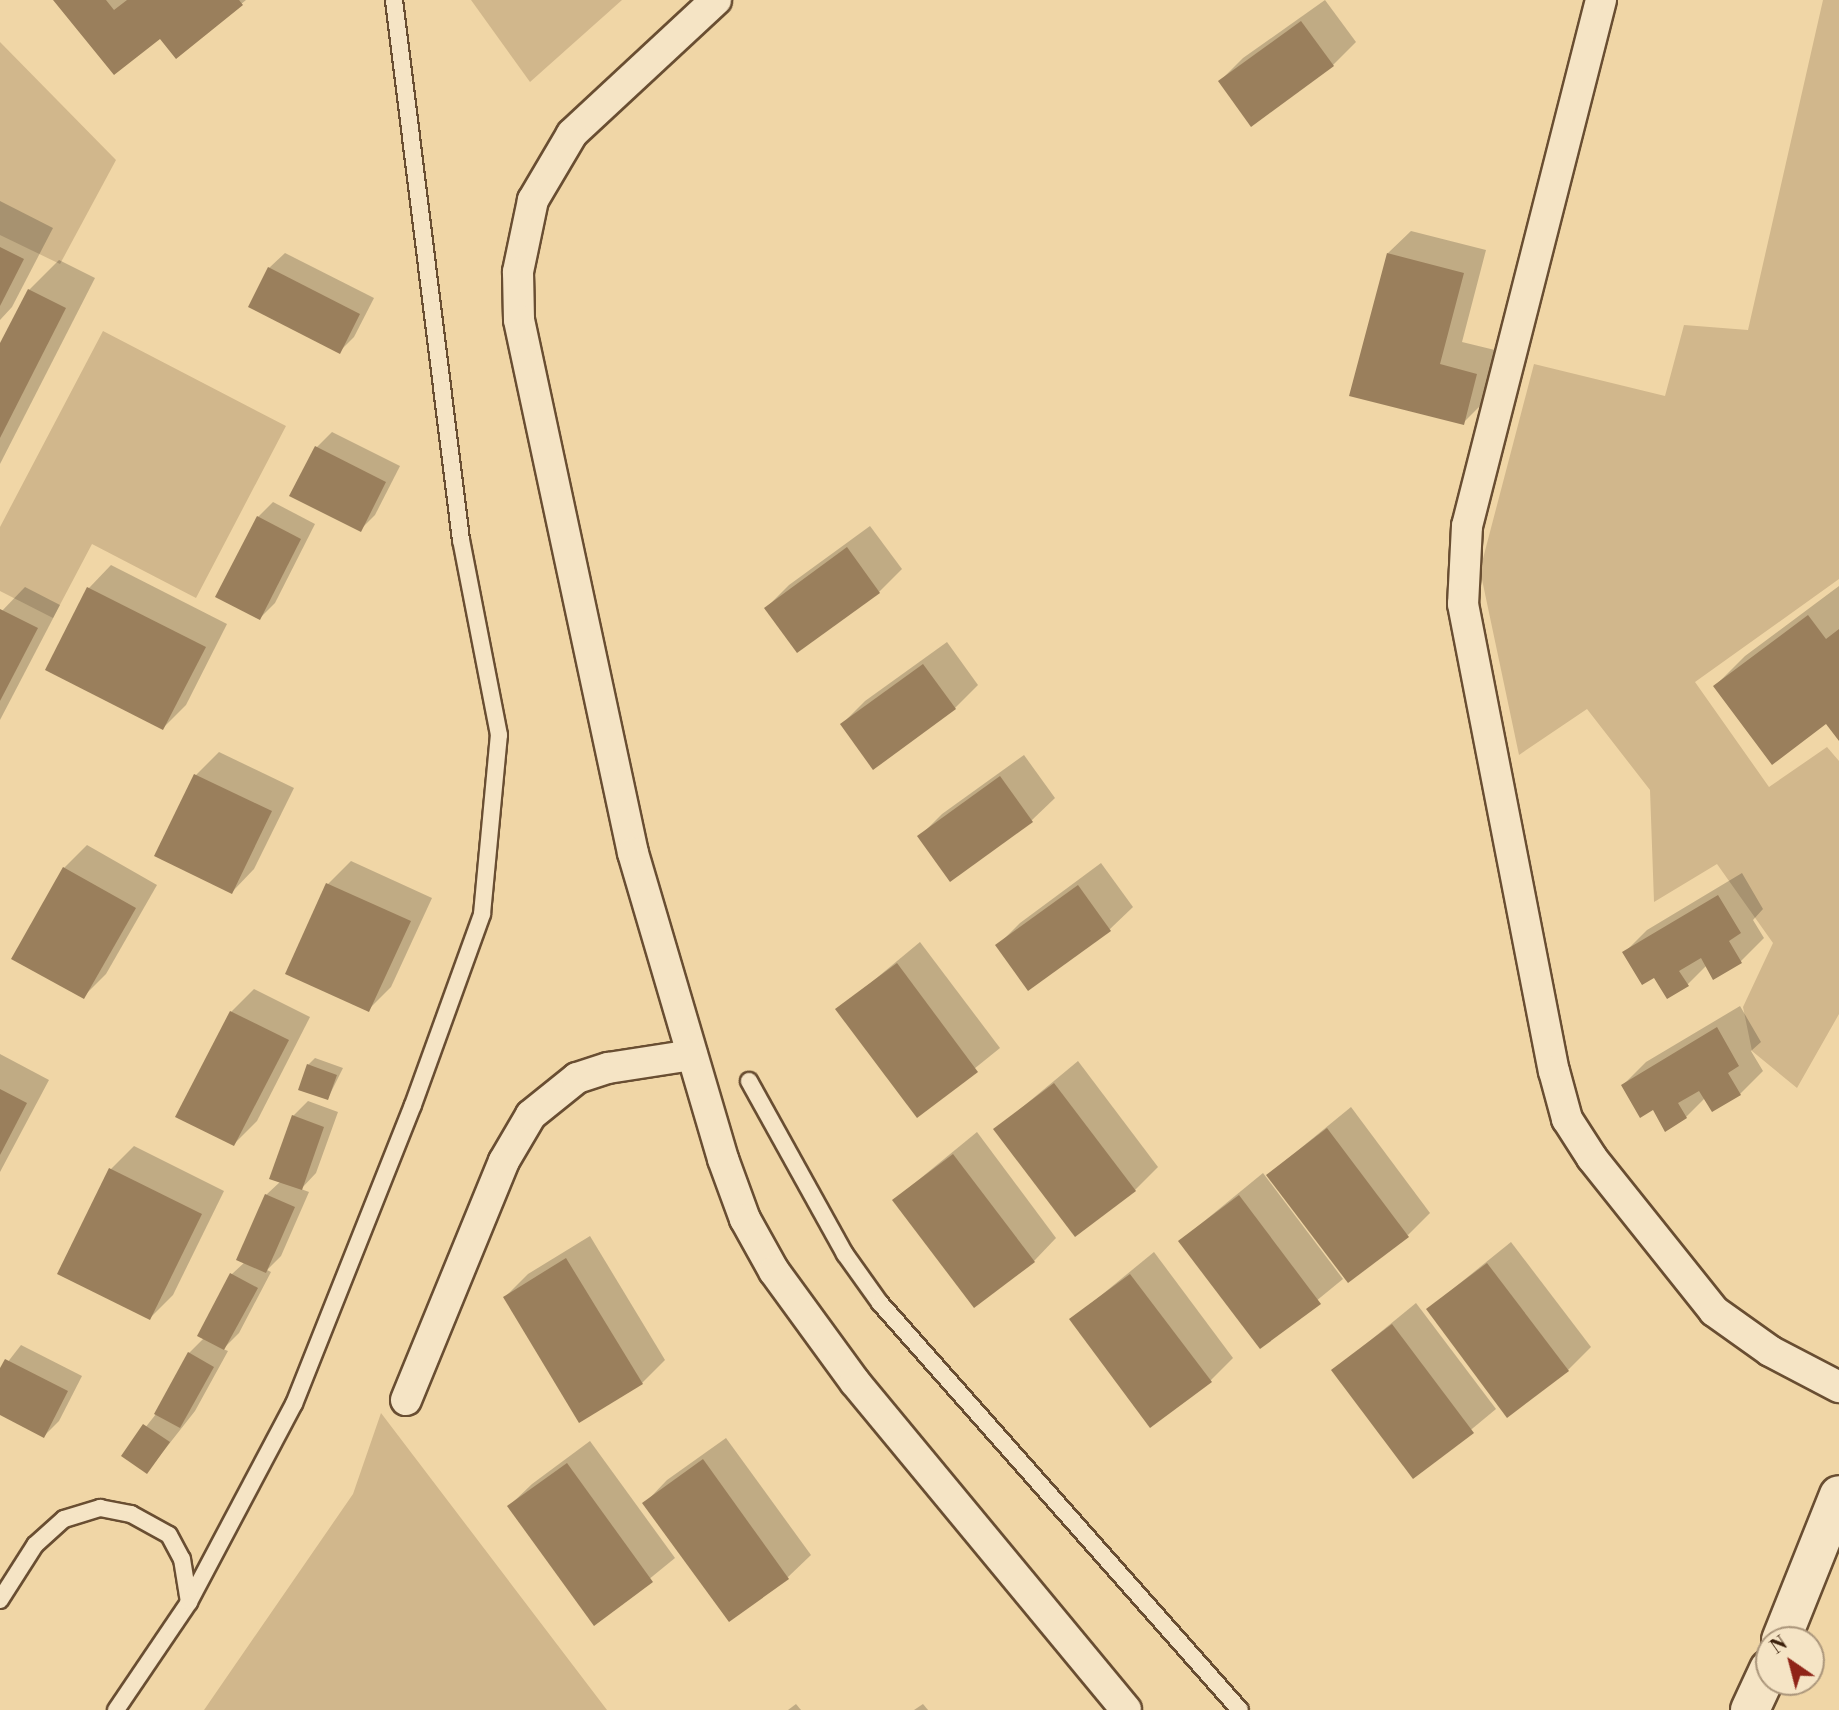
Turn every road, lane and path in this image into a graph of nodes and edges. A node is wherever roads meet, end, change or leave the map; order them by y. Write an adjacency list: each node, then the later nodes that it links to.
1 (394, 0): 10 (lane)
2 (716, 0): 4 (street)
3 (1601, 0): 6 (street)
4 (692, 1055): 7 (street); 13 (street)
5 (749, 1082): 14 (lane)
6 (1839, 1387)
7 (406, 1401)
8 (1839, 1494): 11 (street)
9 (0, 1600): 10 (lane)
10 (189, 1602): 12 (lane)
11 (1787, 1626)
12 (116, 1710)
13 (1126, 1710)
14 (1240, 1710)

